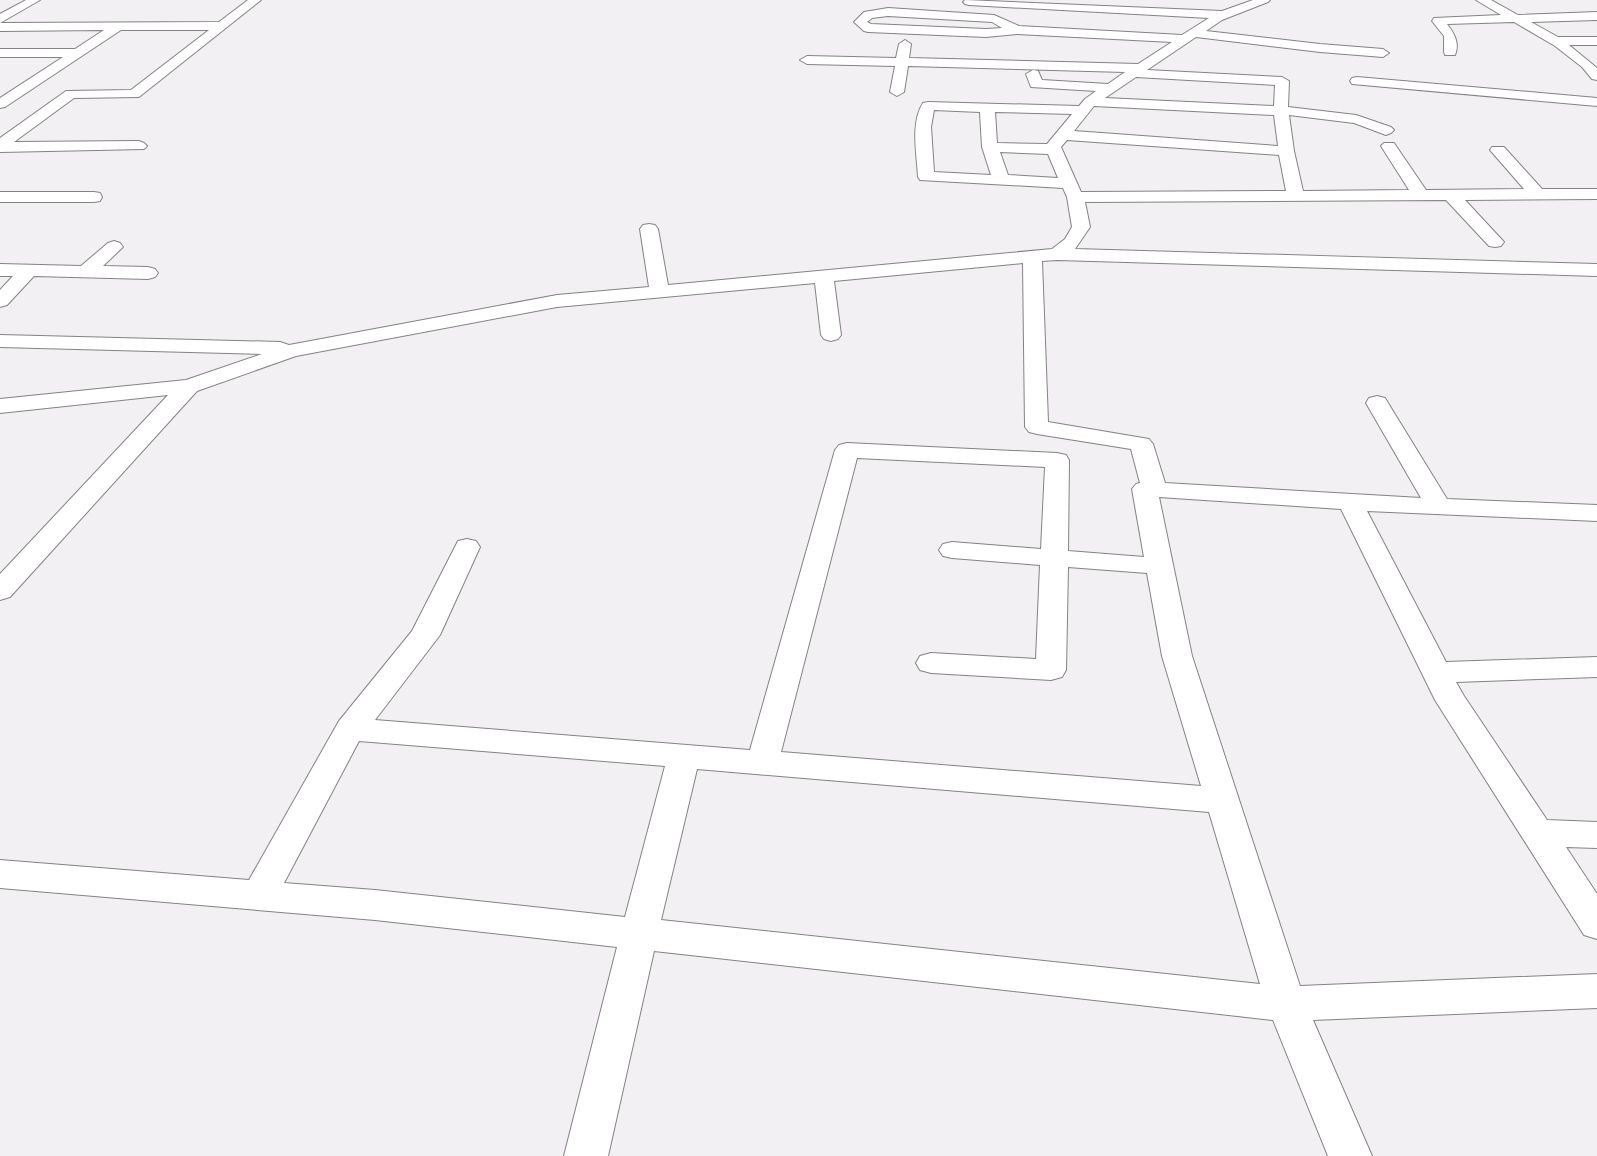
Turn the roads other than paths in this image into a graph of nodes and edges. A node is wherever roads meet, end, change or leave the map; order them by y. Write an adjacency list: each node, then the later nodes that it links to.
1 (34, 0): 8 (street)
2 (255, 0): 10 (street)
3 (1264, 0): 6 (street)
4 (1482, 0): 9 (street)
5 (953, 1): 6 (street)
6 (1225, 15): 14 (street)
7 (1597, 16): 9 (street)
8 (0, 19)
9 (1515, 19): 16 (street); 19 (street)
10 (222, 26): 11 (street); 41 (street)
11 (117, 27): 12 (street); 21 (street)
12 (0, 28)
13 (1017, 30): 13 (street); 14 (street)
14 (1190, 36): 22 (street); 27 (street)
15 (1523, 39): 16 (street)
16 (1552, 40): 17 (street); 25 (street)
17 (1597, 42)
18 (905, 44): 24 (street)
19 (1450, 52)
20 (0, 53): 21 (street)
21 (78, 53): 31 (street)
22 (1383, 53)
23 (807, 60): 24 (street)
24 (902, 62): 26 (street); 33 (street)
25 (1592, 63): 28 (street)
26 (1030, 65): 27 (street); 32 (street)
27 (1135, 70): 32 (street); 38 (street)
28 (1597, 76)
29 (1357, 81): 34 (street)
30 (8, 83): 31 (street)
31 (32, 83): 35 (street)
32 (1110, 88): 36 (street)
33 (897, 92)
34 (1597, 102)
35 (0, 104)
36 (1086, 106): 37 (street); 38 (street); 40 (street)
37 (987, 107): 44 (street); 47 (street)
38 (1281, 111): 39 (street); 46 (street)
39 (1386, 130)
40 (1058, 142): 44 (street); 46 (street); 48 (street)
41 (0, 146): 42 (street)
42 (139, 146)
43 (1389, 146): 50 (street)
44 (990, 147): 47 (street)
45 (1498, 150): 49 (street)
46 (1286, 152): 52 (street)
47 (1002, 180): 48 (street)
48 (1072, 190): 52 (street); 59 (street)
49 (1537, 194): 51 (street); 55 (street)
50 (1421, 195): 51 (street); 52 (street)
51 (1451, 195): 57 (street)
52 (1296, 196)
53 (0, 197): 54 (street)
54 (94, 197)
55 (1594, 202)
56 (650, 229): 67 (street)
57 (1495, 242)
58 (114, 247): 64 (street)
59 (1056, 254): 60 (street); 63 (street)
60 (1032, 257): 66 (street); 76 (street)
61 (0, 270): 62 (street)
62 (30, 270): 64 (street); 68 (street)
63 (1597, 270)
64 (86, 271): 65 (street)
65 (148, 273)
66 (824, 276): 67 (street); 69 (street)
67 (659, 291): 72 (street)
68 (0, 301)
69 (831, 335)
70 (0, 341): 71 (street)
71 (205, 346): 72 (street); 73 (street)
72 (304, 348): 73 (street)
73 (181, 387): 75 (street); 84 (street)
74 (1377, 403): 78 (street)
75 (0, 406)
76 (1155, 490): 77 (street); 83 (street)
77 (1350, 502): 78 (street); 87 (street)
78 (1438, 506): 79 (street)
79 (1597, 513)
80 (467, 547): 88 (street)
81 (952, 550): 82 (street)
82 (1054, 558): 83 (street); 85 (street); 90 (street)
83 (1160, 566): 91 (street)
84 (0, 591)
85 (931, 663)
86 (1597, 668): 87 (street)
87 (1436, 673): 92 (street)
88 (350, 729): 89 (street); 95 (street)
89 (684, 756): 90 (street); 97 (street)
90 (762, 763): 91 (street)
91 (1222, 800): 99 (street)
92 (1538, 833): 93 (street); 96 (street)
93 (1597, 835)
94 (0, 874): 95 (street)
95 (260, 894): 97 (street)
96 (1597, 924)
97 (639, 935): 99 (street); 100 (street)
98 (1597, 992): 99 (street)
99 (1286, 1004): 101 (street)
100 (586, 1156)
101 (1350, 1156)

